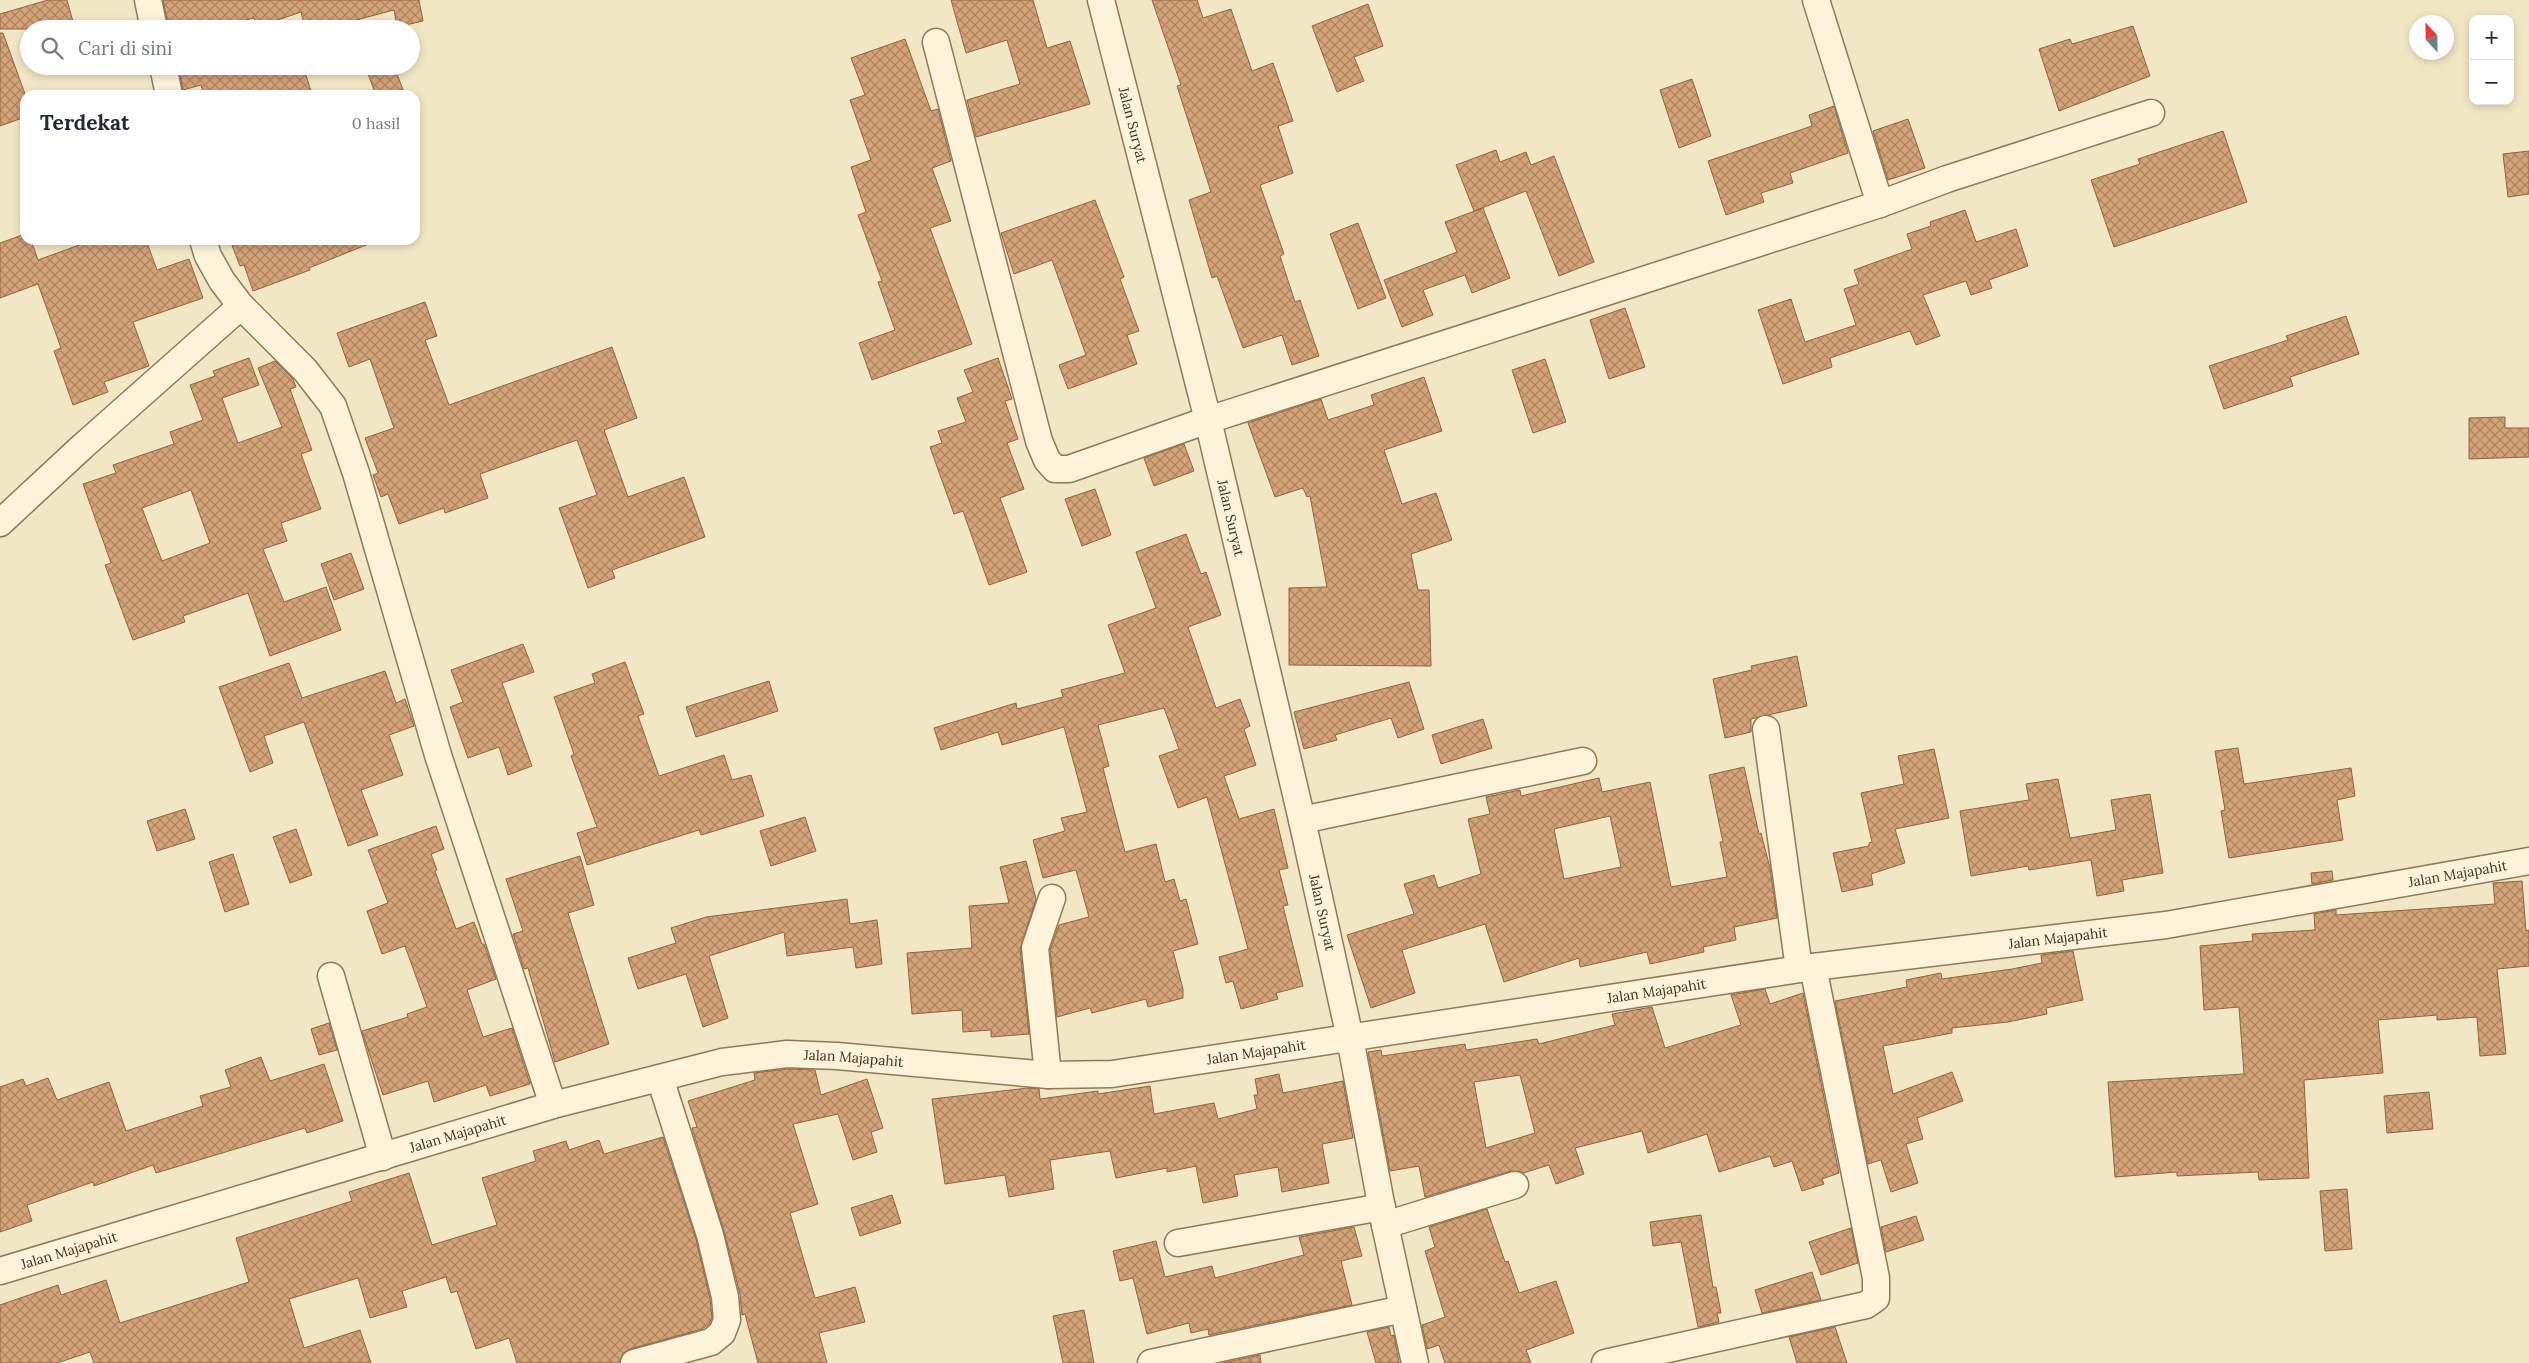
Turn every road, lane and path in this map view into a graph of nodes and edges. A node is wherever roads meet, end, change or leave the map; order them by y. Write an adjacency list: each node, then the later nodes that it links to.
1 (148, 0): 4 (street)
2 (1101, 0): 12 (street, Jalan Suryat)
3 (1816, 0): 9 (street)
4 (152, 20)
5 (936, 42): 12 (street)
6 (165, 75): 7 (street)
7 (168, 90)
8 (2151, 113): 9 (street)
9 (1880, 204): 12 (street)
10 (205, 245): 11 (street)
11 (250, 316): 13 (street); 24 (street)
12 (1208, 420): 16 (street, Jalan Suryat)
13 (0, 523)
14 (1766, 729): 19 (street)
15 (1583, 760): 16 (street)
16 (1302, 820): 21 (street, Jalan Suryat)
17 (2529, 861): 19 (street, Jalan Majapahit)
18 (1052, 898): 22 (street)
19 (1806, 968): 21 (street, Jalan Majapahit); 34 (street)
20 (331, 976): 25 (street)
21 (1350, 1038): 22 (street, Jalan Majapahit); 27 (street, Jalan Suryat)
22 (1048, 1075): 23 (street, Jalan Majapahit)
23 (660, 1078): 24 (street, Jalan Majapahit); 31 (street)
24 (553, 1105): 25 (street, Jalan Majapahit)
25 (383, 1157): 29 (street, Jalan Majapahit)
26 (1515, 1185): 27 (street)
27 (1384, 1216): 28 (street); 30 (street, Jalan Suryat)
28 (1178, 1244)
29 (0, 1271)
30 (1403, 1309): 32 (street); 33 (street, Jalan Suryat)
31 (634, 1363)
32 (1151, 1363)
33 (1415, 1363)
34 (1605, 1363)

